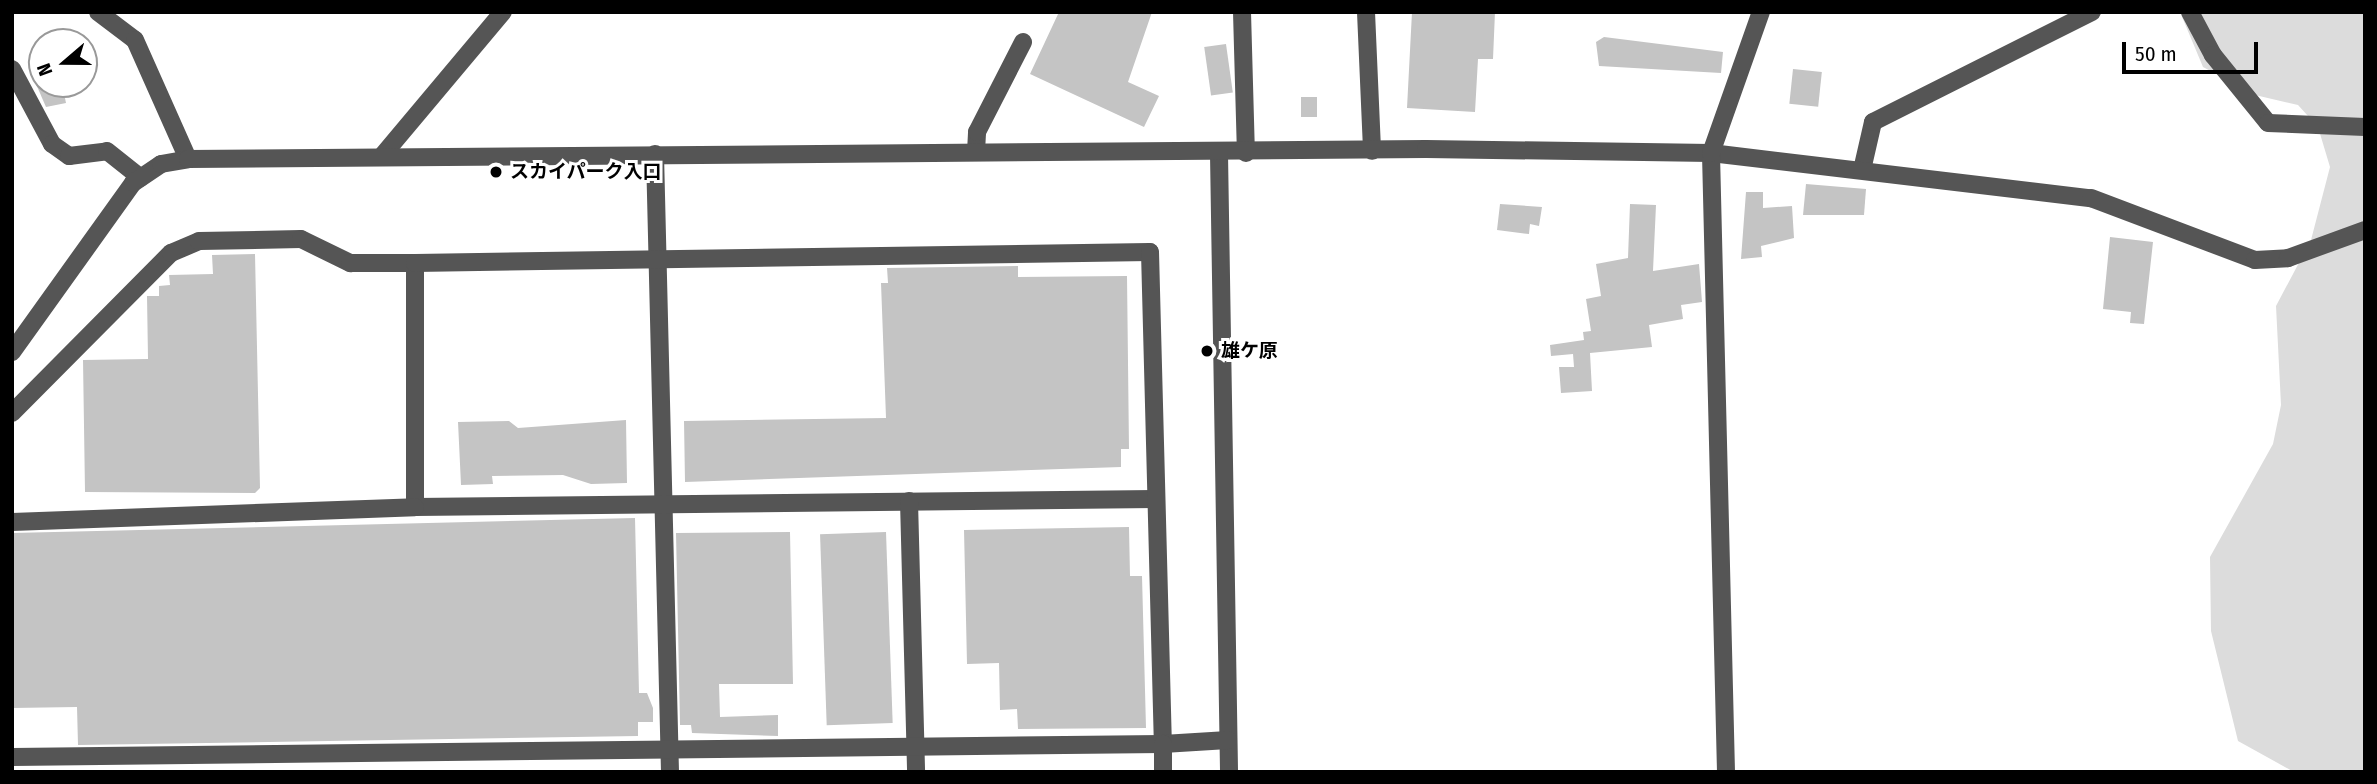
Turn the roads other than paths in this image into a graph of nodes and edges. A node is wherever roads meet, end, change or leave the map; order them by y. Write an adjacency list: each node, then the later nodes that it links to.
1 (98, 12): 18 (street)
2 (503, 12): 17 (street)
3 (1242, 12): 13 (street)
4 (1366, 12): 11 (street)
5 (1761, 12): 14 (street)
6 (2092, 12): 19 (street)
7 (2190, 12): 10 (street)
8 (1023, 42): 12 (street)
9 (12, 69): 20 (street)
10 (2365, 127)
11 (1371, 151): 13 (street); 14 (street)
12 (976, 152): 15 (street); 16 (street)
13 (1247, 153): 16 (street)
14 (1712, 153): 19 (street); 40 (street)
15 (655, 154): 17 (street); 22 (street)
16 (1219, 154): 31 (street)
17 (382, 156): 18 (street)
18 (188, 159): 20 (street)
19 (1862, 170): 21 (street)
20 (141, 178): 24 (street)
21 (2365, 230)
22 (658, 258): 23 (street); 26 (street); 28 (street)
23 (415, 263): 25 (street); 29 (street)
24 (12, 352)
25 (12, 413)
26 (1155, 499): 27 (street); 32 (street)
27 (909, 501): 28 (street); 33 (street)
28 (663, 505): 29 (street); 34 (street)
29 (415, 507): 30 (street)
30 (12, 522)
31 (1228, 740): 32 (street); 39 (street)
32 (1163, 744): 33 (street); 38 (street)
33 (915, 747): 34 (street); 37 (street)
34 (669, 750): 35 (street); 36 (street)
35 (12, 757)
36 (670, 772)
37 (916, 772)
38 (1163, 772)
39 (1229, 772)
40 (1726, 772)

